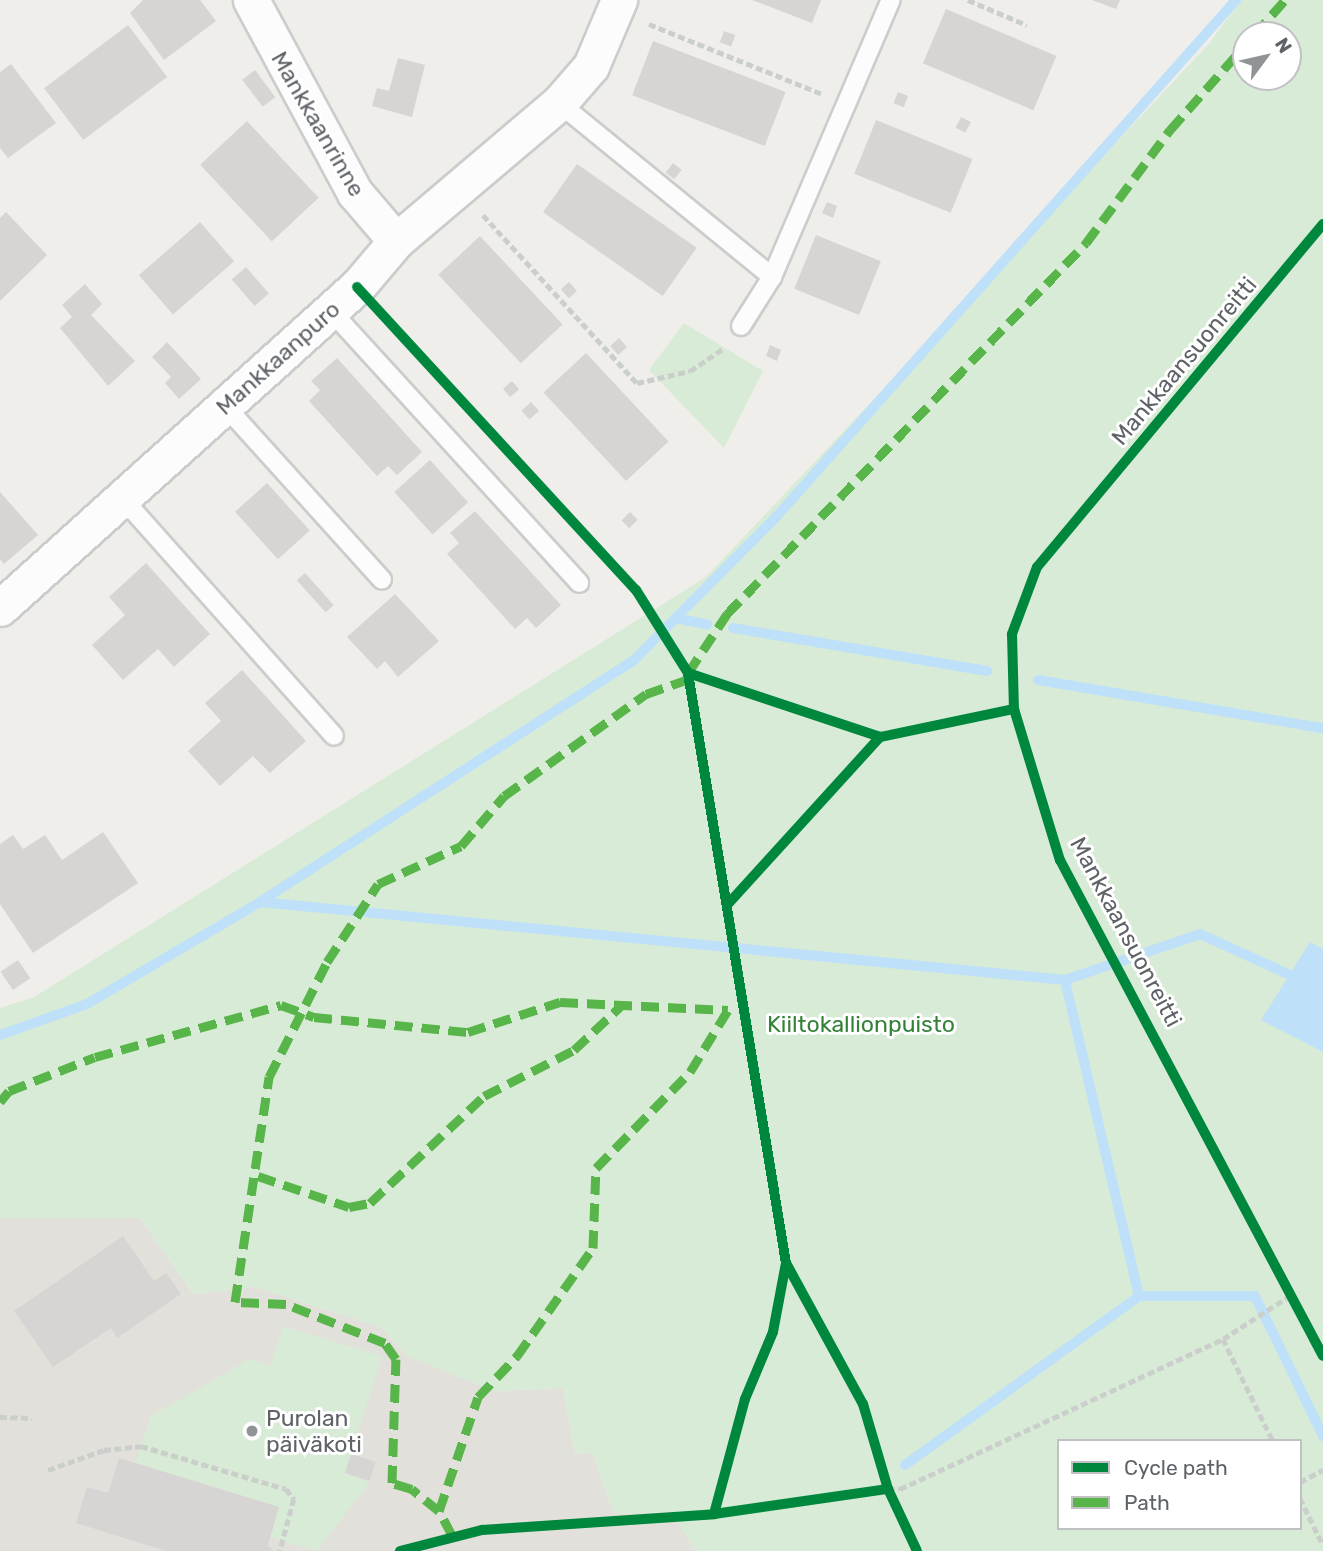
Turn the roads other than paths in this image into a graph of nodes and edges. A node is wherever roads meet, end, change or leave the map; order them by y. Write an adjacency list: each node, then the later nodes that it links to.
1 (251, 0): 5 (street, Mankkaanrinne)
2 (891, 0): 6 (lane)
3 (617, 5): 4 (street, Mankkaanpuro)
4 (559, 103): 5 (street, Mankkaanpuro); 6 (lane)
5 (396, 241): 7 (street, Mankkaanpuro)
6 (772, 277): 8 (lane)
7 (331, 310): 9 (street, Mankkaanpuro); 12 (lane)
8 (741, 326)
9 (225, 406): 10 (street, Mankkaanpuro); 11 (lane)
10 (122, 499): 13 (street, Mankkaanpuro); 14 (lane)
11 (382, 580)
12 (579, 583)
13 (0, 608)
14 (334, 736)

